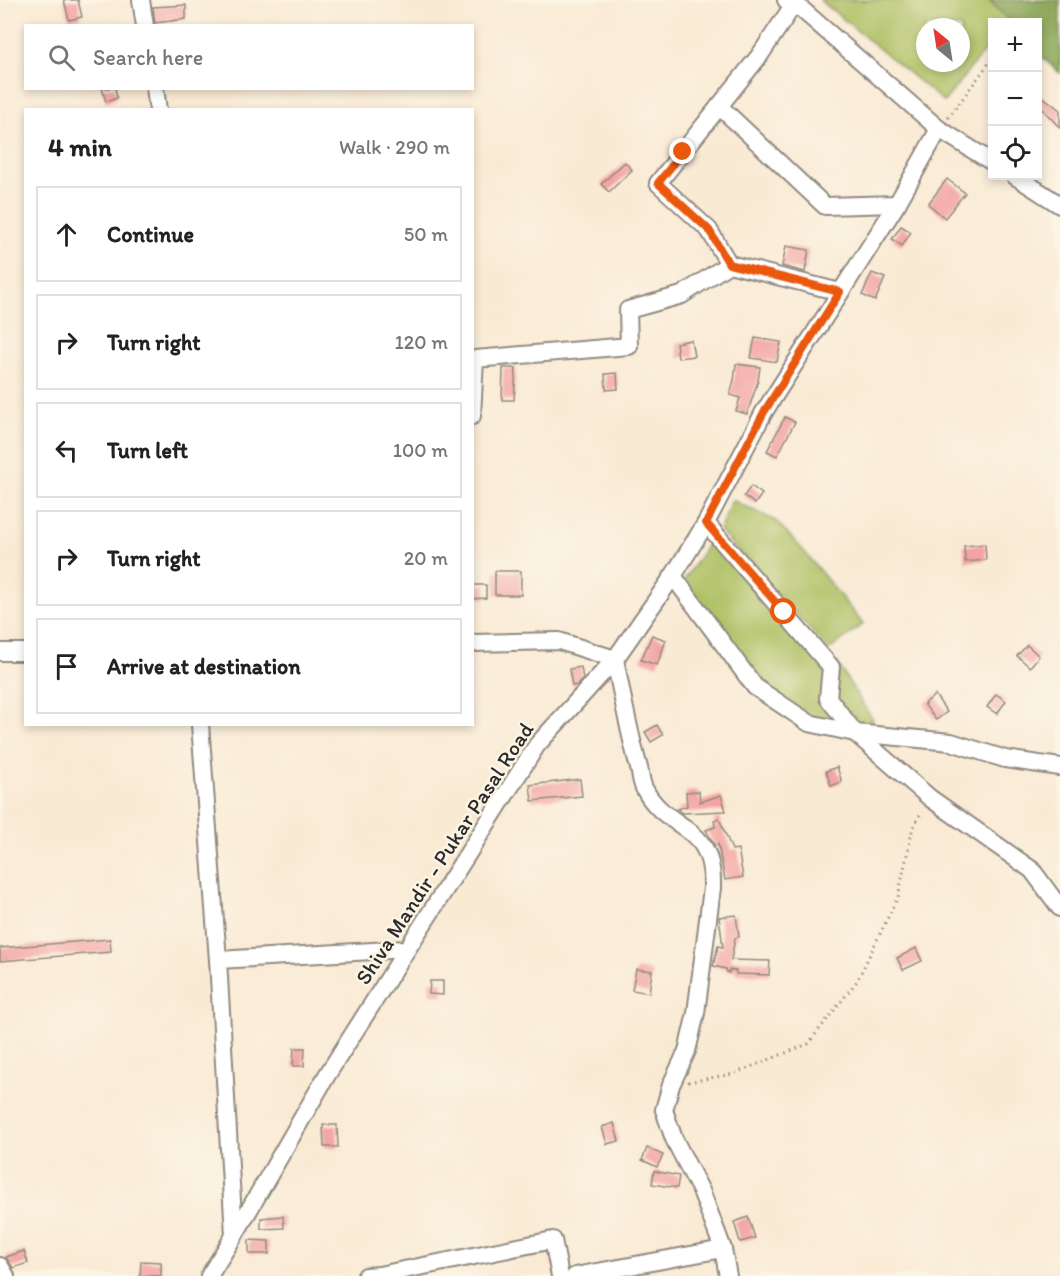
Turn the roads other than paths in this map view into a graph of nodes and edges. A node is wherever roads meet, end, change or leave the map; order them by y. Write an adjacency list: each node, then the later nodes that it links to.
1 (141, 0): 3 (street)
2 (790, 1): 5 (street); 7 (street)
3 (145, 24)
4 (155, 90): 6 (street)
5 (719, 106): 11 (street); 12 (street)
6 (158, 108)
7 (939, 129): 8 (street); 11 (street, Shiva Mandir - Pukar Pasal Road)
8 (988, 159)
9 (1022, 180): 10 (street)
10 (1059, 202)
11 (897, 204): 13 (street, Shiva Mandir - Pukar Pasal Road)
12 (729, 264): 13 (street); 14 (street)
13 (840, 292): 15 (street, Shiva Mandir - Pukar Pasal Road)
14 (474, 378)
15 (706, 523): 16 (street, Shiva Mandir - Pukar Pasal Road); 22 (street)
16 (673, 576): 20 (street, Shiva Mandir - Pukar Pasal Road); 22 (street)
17 (474, 643): 20 (street)
18 (0, 652): 19 (street)
19 (24, 652)
20 (615, 659): 25 (street, Shiva Mandir - Pukar Pasal Road); 28 (street)
21 (200, 726): 26 (street)
22 (855, 733): 23 (street); 24 (street)
23 (1060, 767)
24 (1060, 908)
25 (407, 949): 26 (street); 27 (street, Shiva Mandir - Pukar Pasal Road)
26 (218, 960): 27 (street)
27 (234, 1236): 30 (street, Shiva Mandir - Pukar Pasal Road)
28 (723, 1249): 34 (street); 35 (street)
29 (0, 1266): 31 (street)
30 (214, 1275)
31 (6, 1276)
32 (366, 1276): 33 (street)
33 (560, 1276)
34 (575, 1276)
35 (728, 1276)

